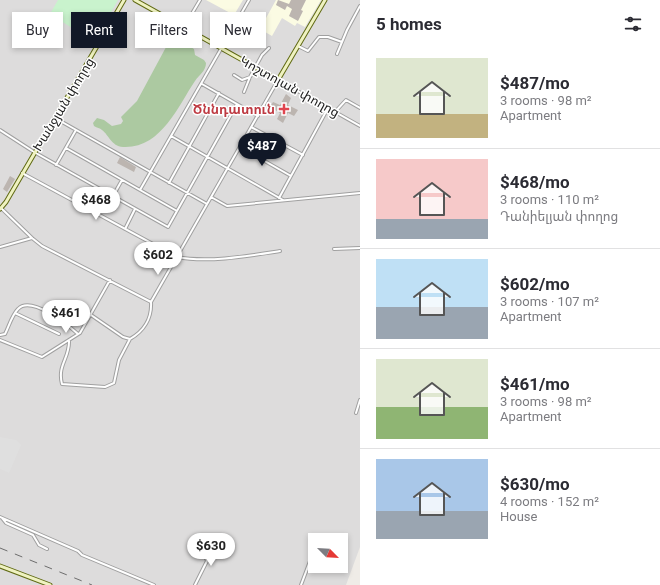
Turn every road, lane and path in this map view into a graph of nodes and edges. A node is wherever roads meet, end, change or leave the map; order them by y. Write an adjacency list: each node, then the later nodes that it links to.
1 (124, 0): 27 (street, Խանջյան փողոց)
2 (135, 0): 7 (street, Կոշտոյան փողոց)
3 (200, 0): 8 (street)
4 (249, 0): 9 (street)
5 (325, 0): 11 (street)
6 (360, 6): 10 (street)
7 (157, 12)
8 (193, 12)
9 (242, 12)
10 (342, 42): 11 (street); 14 (street)
11 (298, 46): 18 (street)
12 (221, 48): 15 (street, Կոշտոյան փողոց); 19 (street)
13 (269, 48): 15 (street)
14 (337, 54)
15 (256, 67): 17 (street); 18 (street, Կոշտոյան փողոց)
16 (234, 75): 17 (street)
17 (250, 77): 20 (street)
18 (278, 80): 23 (street, Կոշտոյան փողոց); 26 (street)
19 (202, 84): 21 (street); 32 (street)
20 (244, 92)
21 (219, 93): 22 (street); 33 (street)
22 (237, 104): 26 (street); 38 (street)
23 (328, 108): 25 (street, Կոշտոյան փողոց); 37 (street)
24 (360, 108): 25 (street)
25 (335, 112): 28 (street, Կոշտոյան փողոց)
26 (258, 116): 29 (street)
27 (55, 118): 31 (street); 36 (street, Խանջյան փողոց)
28 (360, 126)
29 (251, 127): 34 (street); 37 (street)
30 (0, 130): 36 (street)
31 (76, 130): 35 (street); 42 (street)
32 (171, 136): 33 (street); 42 (street)
33 (189, 146): 38 (street); 45 (street)
34 (240, 147): 40 (street); 43 (street)
35 (66, 148): 39 (street); 44 (street)
36 (34, 152): 39 (street); 41 (street, Խանջյան փողոց)
37 (302, 155): 43 (street)
38 (208, 157): 40 (street); 47 (street)
39 (56, 165): 49 (street)
40 (228, 168): 50 (street); 51 (street)
41 (22, 173): 54 (street, Խանջյան փողոց); 57 (street)
42 (151, 173): 45 (street); 46 (street)
43 (291, 176): 51 (street)
44 (122, 180): 46 (street); 49 (street)
45 (169, 183): 47 (street)
46 (140, 190): 56 (street)
47 (188, 193): 53 (street); 56 (street)
48 (360, 193): 52 (street)
49 (113, 197): 55 (street)
50 (211, 197): 52 (street); 53 (street)
51 (279, 198): 52 (street)
52 (283, 200)
53 (208, 204): 63 (street)
54 (0, 208): 58 (street)
55 (135, 209): 56 (street); 57 (street)
56 (177, 211)
57 (125, 229): 63 (street)
58 (32, 238): 59 (street); 64 (street)
59 (0, 247)
60 (360, 248): 61 (street)
61 (334, 249)
62 (280, 251): 63 (street)
63 (177, 257): 65 (street)
64 (110, 280): 65 (street); 67 (street)
65 (151, 302): 71 (street)
66 (15, 314): 68 (street); 69 (street); 70 (street)
67 (91, 315): 69 (street); 71 (street)
68 (58, 334)
69 (78, 334): 73 (street)
70 (0, 335)
71 (130, 339): 73 (street)
72 (0, 340): 73 (street)
73 (69, 340)
74 (360, 400): 75 (street)
75 (356, 413)
76 (1, 517): 78 (street); 82 (street)
77 (202, 548): 83 (street)
78 (47, 549)
79 (0, 566): 81 (street)
80 (308, 566): 84 (street)
81 (50, 585)
82 (154, 585)
83 (195, 585)
84 (301, 585)

